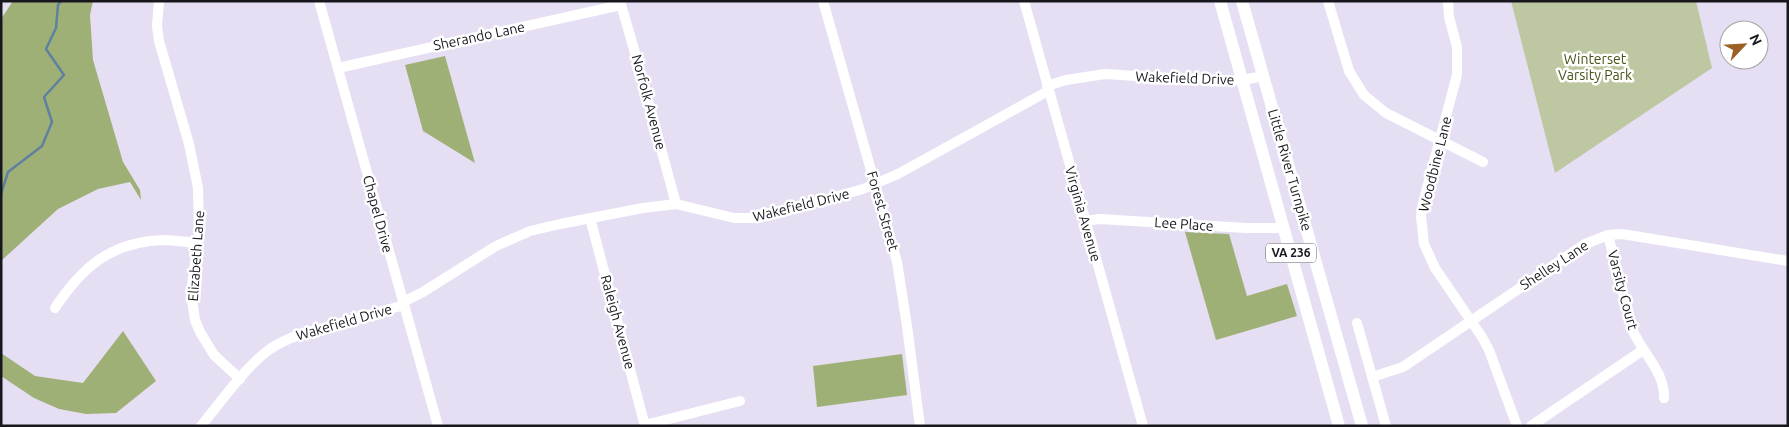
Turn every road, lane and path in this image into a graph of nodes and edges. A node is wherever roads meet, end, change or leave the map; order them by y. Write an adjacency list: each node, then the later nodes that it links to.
1 (159, 1): 22 (street, Elizabeth Lane)
2 (319, 1): 10 (street, Chapel Drive)
3 (823, 1): 16 (street, Forest Street)
4 (1024, 1): 13 (street, Virginia Avenue)
5 (1220, 1): 12 (main road, Little River Turnpike / VA 236)
6 (1242, 1): 11 (main road, Little River Turnpike / VA 236)
7 (1328, 1): 14 (street)
8 (1448, 1): 14 (street, Woodbine Lane)
9 (620, 3): 10 (street, Sherando Lane); 17 (street, Norfolk Avenue)
10 (338, 68): 24 (street, Chapel Drive)
11 (1263, 76): 12 (street, Wakefield Drive); 39 (main road, Little River Turnpike / VA 236)
12 (1243, 80): 13 (street, Wakefield Drive); 20 (main road, Little River Turnpike / VA 236)
13 (1048, 89): 16 (street, Wakefield Drive); 19 (street, Virginia Avenue)
14 (1440, 140): 15 (street); 26 (street, Woodbine Lane)
15 (1483, 162)
16 (875, 184): 17 (street, Wakefield Drive); 36 (street, Forest Street)
17 (676, 204): 18 (street, Wakefield Drive)
18 (590, 218): 24 (street, Wakefield Drive); 33 (street, Raleigh Avenue)
19 (1086, 221): 20 (street, Lee Place); 37 (street, Virginia Avenue)
20 (1284, 228): 38 (main road, Little River Turnpike / VA 236)
21 (1608, 235): 23 (street, Shelley Lane); 26 (street, Shelley Lane); 28 (street, Varsity Court)
22 (198, 243): 25 (street); 30 (street, Elizabeth Lane)
23 (1788, 261)
24 (403, 304): 30 (street, Wakefield Drive); 35 (street, Chapel Drive)
25 (55, 308)
26 (1471, 321): 29 (street, Shelley Lane); 41 (street, Woodbine Lane)
27 (1357, 324): 29 (street)
28 (1643, 350): 31 (street, Varsity Court); 42 (street)
29 (1372, 377): 40 (street)
30 (240, 379): 34 (street, Wakefield Drive)
31 (1664, 398)
32 (740, 401): 33 (street)
33 (645, 425)
34 (201, 426)
35 (438, 426)
36 (920, 426)
37 (1144, 426)
38 (1339, 426)
39 (1362, 426)
40 (1386, 426)
41 (1517, 426)
42 (1531, 426)

